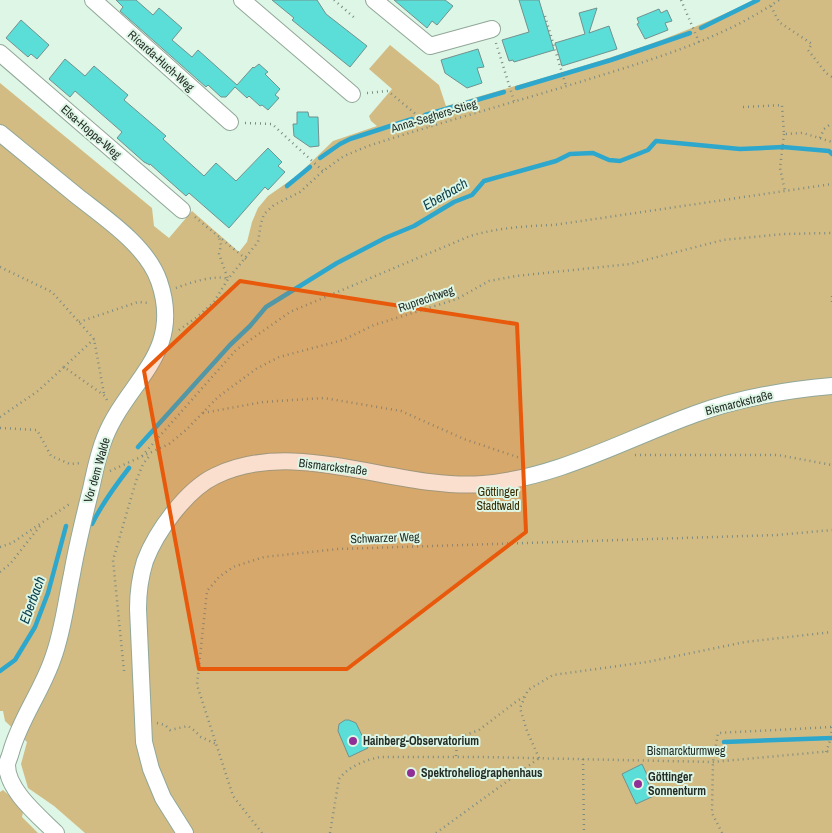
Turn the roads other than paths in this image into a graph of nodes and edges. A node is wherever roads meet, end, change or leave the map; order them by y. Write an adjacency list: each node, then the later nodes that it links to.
1 (93, 0): 7 (street, Ricarda-Huch-Weg)
2 (242, 0): 6 (street)
3 (374, 0): 4 (street)
4 (492, 29)
5 (0, 53): 9 (street, Elsa-Hoppe-Weg)
6 (352, 94)
7 (230, 122)
8 (0, 133): 11 (street, Vor dem Walde)
9 (182, 210)
10 (832, 386): 12 (street, Bismarckstraße)
11 (56, 833)
12 (185, 833)

